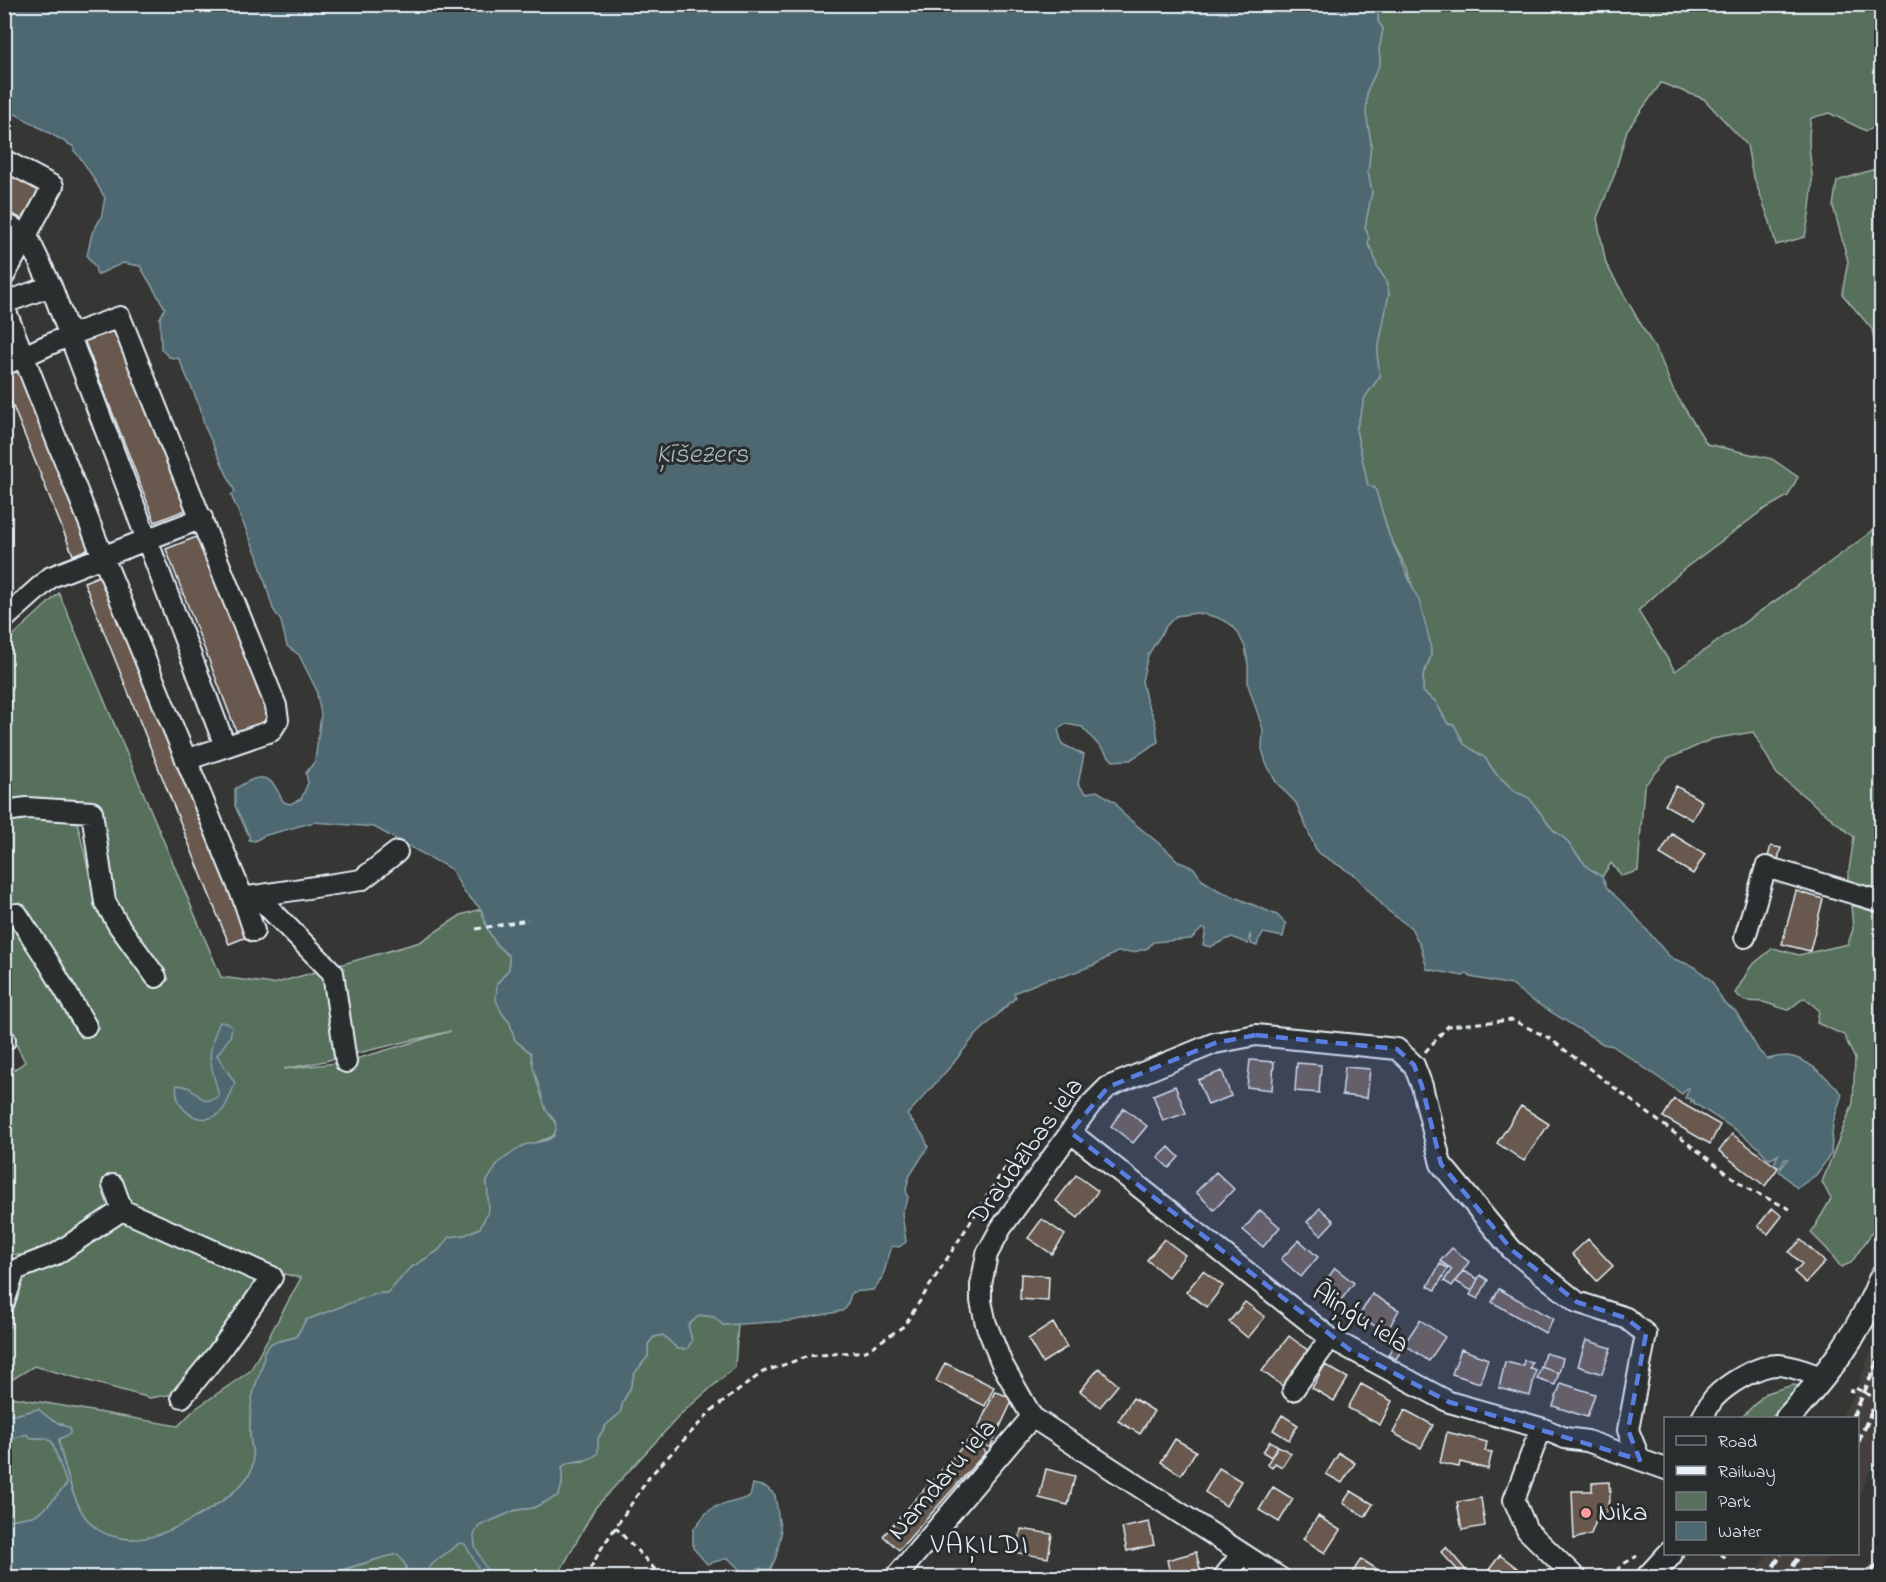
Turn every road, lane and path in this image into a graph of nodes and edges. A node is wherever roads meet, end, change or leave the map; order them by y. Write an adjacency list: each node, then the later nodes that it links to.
1 (4, 160): 3 (street)
2 (4, 223): 3 (street)
3 (27, 236): 4 (street); 5 (street)
4 (4, 276)
5 (51, 286): 6 (street); 7 (street)
6 (4, 305): 8 (street)
7 (70, 336): 8 (street); 10 (street); 11 (street)
8 (24, 357): 9 (street); 12 (street)
9 (4, 365)
10 (202, 518): 11 (street); 14 (street)
11 (146, 540): 12 (street); 14 (street)
12 (103, 556): 13 (street); 15 (street)
13 (4, 619)
14 (225, 746): 15 (street)
15 (186, 760): 18 (street)
16 (4, 811): 25 (street)
17 (397, 852): 18 (street)
18 (250, 897): 23 (street); 27 (street)
19 (1881, 902): 24 (street)
20 (4, 916): 26 (street)
21 (528, 920): 22 (path)
22 (476, 929)
23 (254, 931)
24 (1745, 937)
25 (156, 977)
26 (87, 1026)
27 (346, 1062)
28 (1414, 1065): 29 (street, Draudzības iela); 32 (path); 45 (street)
29 (1067, 1137): 35 (street, Āliņģu iela); 41 (street, Draudzības iela); 47 (path)
30 (113, 1185): 31 (street)
31 (122, 1210): 34 (street); 39 (street)
32 (1794, 1211)
33 (1881, 1277): 36 (main road)
34 (4, 1302)
35 (1330, 1338): 37 (street); 44 (street, Āliņģu iela)
36 (1824, 1378): 42 (street); 43 (main road)
37 (1293, 1390)
38 (1849, 1390): 40 (path)
39 (182, 1397)
40 (1881, 1401)
41 (1032, 1417): 49 (street, Draudzības iela); 60 (street, Namdaru iela)
42 (1703, 1417)
43 (1790, 1417)
44 (1541, 1428): 45 (street, Āliņģu iela); 63 (street)
45 (1640, 1460): 46 (street, Āliņģu iela)
46 (1664, 1469)
47 (615, 1527): 58 (path); 59 (path)
48 (1644, 1552): 64 (path)
49 (1242, 1554): 61 (street); 62 (street, Draudzības iela)
50 (1723, 1555): 51 (path)
51 (1728, 1560)
52 (1672, 1564): 56 (path); 65 (main road)
53 (1763, 1570): 55 (path)
54 (1724, 1571): 66 (path)
55 (1781, 1571): 57 (path); 67 (path)
56 (1687, 1577)
57 (1879, 1577)
58 (585, 1578)
59 (663, 1578)
60 (895, 1578)
61 (1223, 1578)
62 (1280, 1578)
63 (1576, 1578)
64 (1609, 1578)
65 (1648, 1578)
66 (1702, 1578)
67 (1777, 1578)

